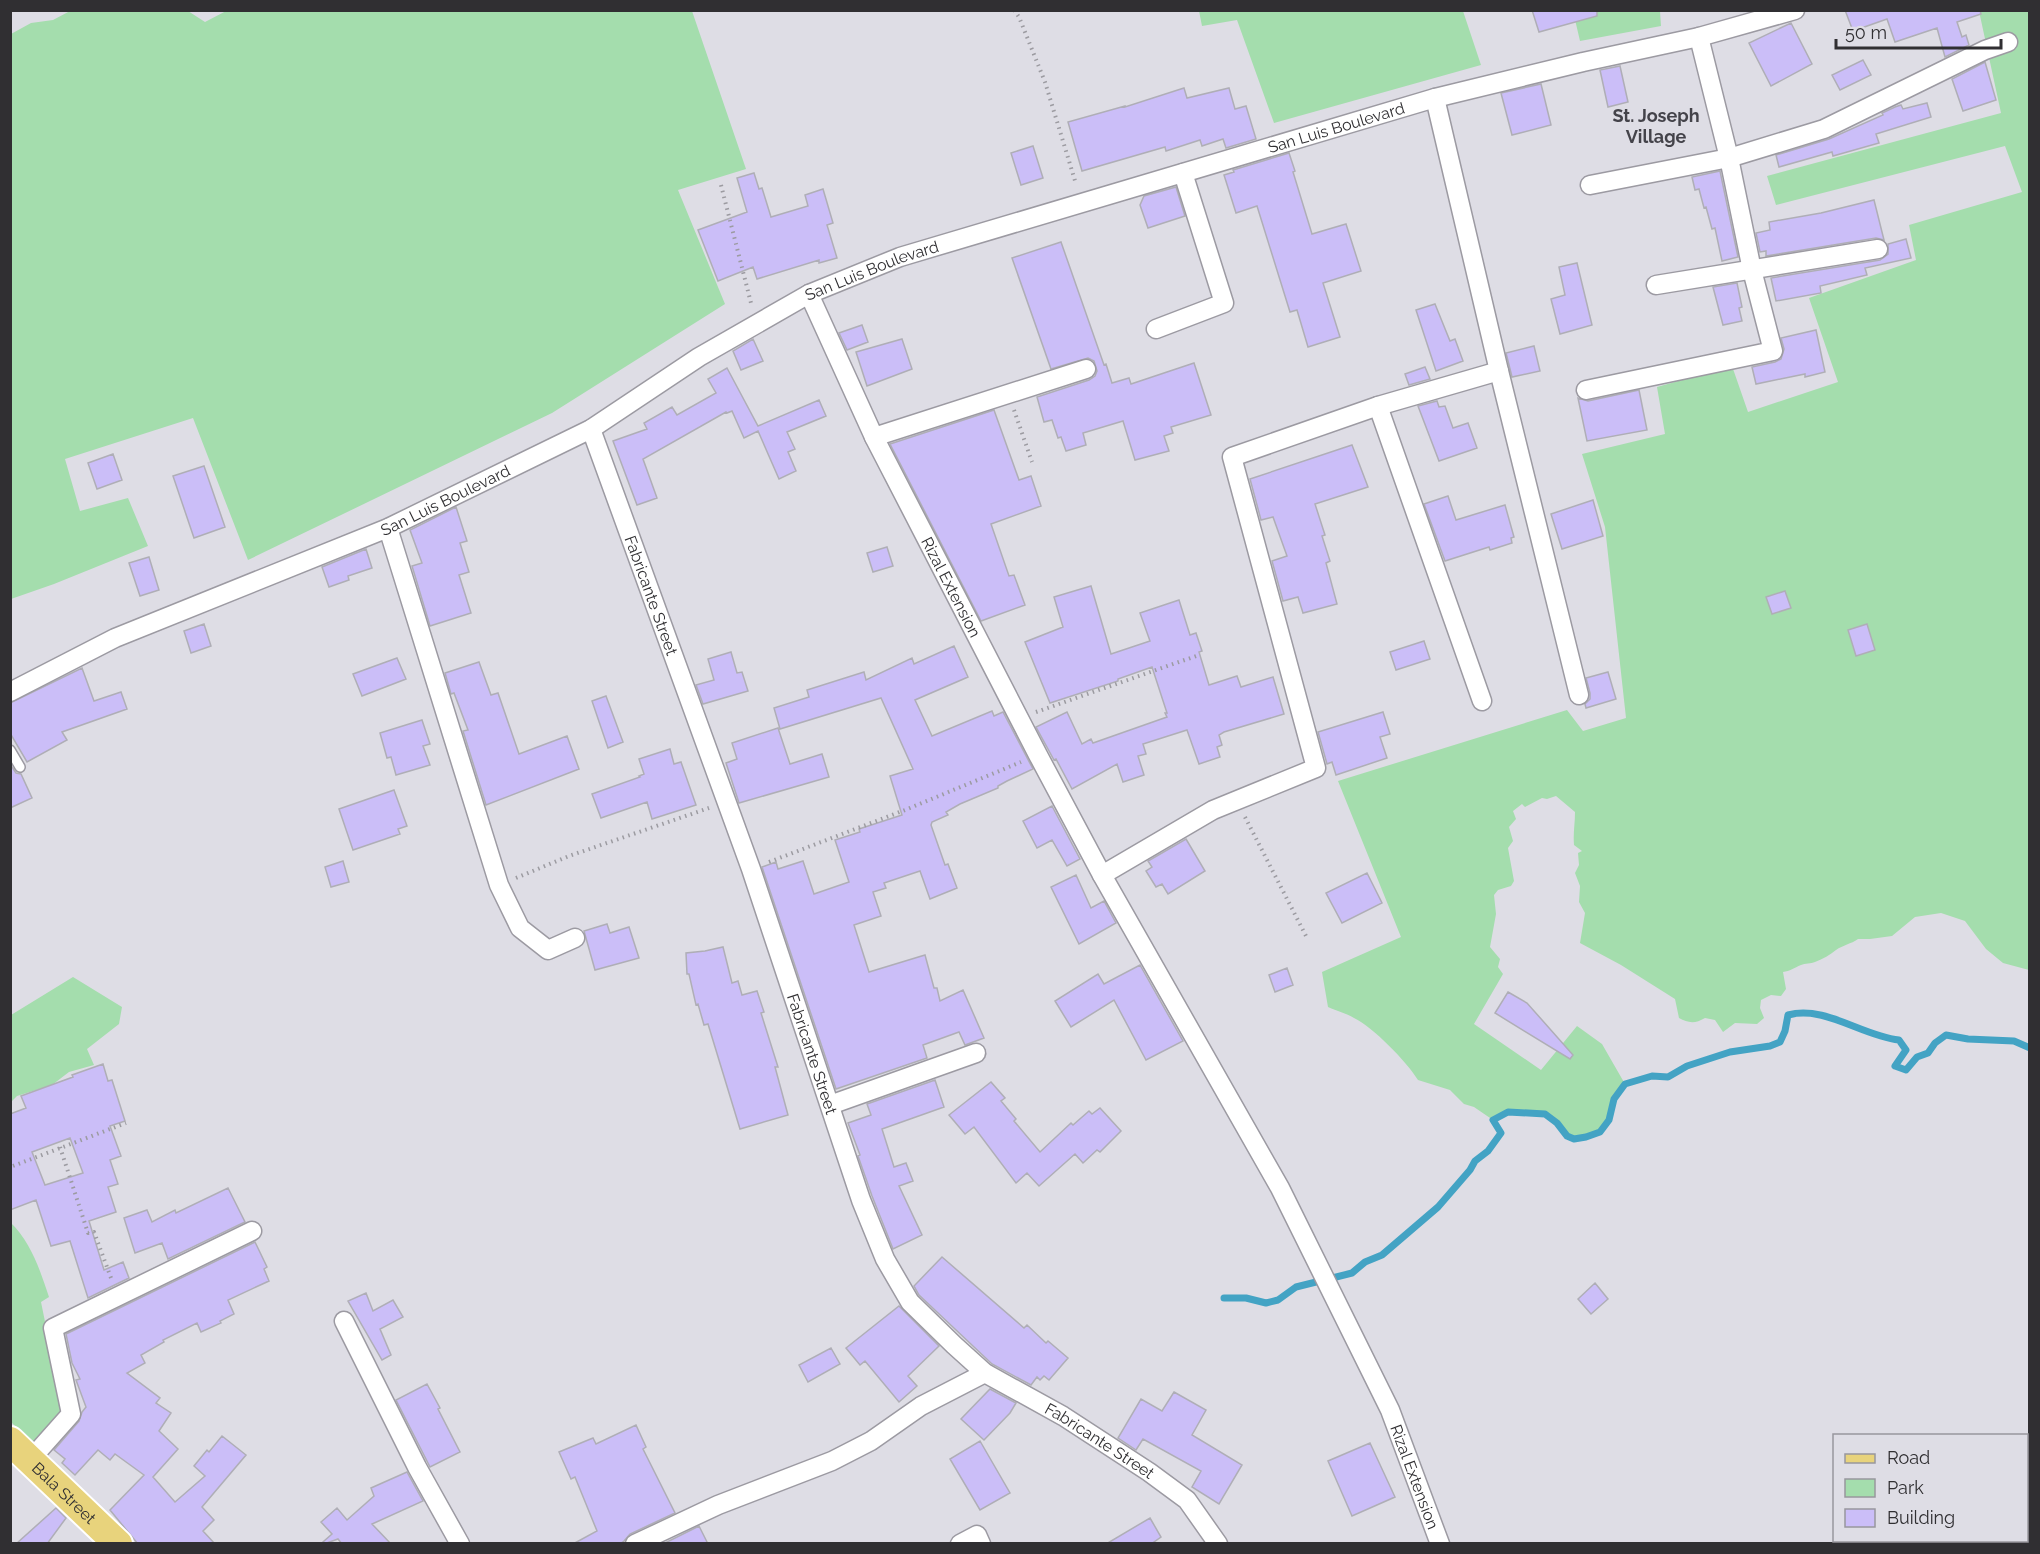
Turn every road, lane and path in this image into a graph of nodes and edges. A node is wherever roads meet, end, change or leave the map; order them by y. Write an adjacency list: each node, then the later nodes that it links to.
1 (1014, 10): 10 (path)
2 (1795, 10): 3 (street, San Luis Boulevard)
3 (1699, 37): 5 (street, San Luis Boulevard); 6 (street)
4 (2008, 42): 6 (street)
5 (1435, 98): 7 (street, San Luis Boulevard); 18 (street)
6 (1729, 158): 9 (street); 12 (street)
7 (1183, 173): 10 (street, San Luis Boulevard); 16 (street)
8 (721, 185): 15 (path)
9 (1590, 185)
10 (1082, 204): 14 (street, San Luis Boulevard)
11 (1878, 249): 12 (street)
12 (1752, 270): 13 (street); 19 (street)
13 (1656, 285)
14 (809, 294): 15 (street, San Luis Boulevard); 23 (street, Rizal Extension)
15 (756, 323): 22 (street, San Luis Boulevard)
16 (1156, 329)
17 (1086, 369): 20 (street)
18 (1499, 371): 21 (street); 28 (street)
19 (1586, 390)
20 (1009, 395): 23 (street); 24 (path)
21 (1378, 406): 29 (street); 34 (street)
22 (591, 429): 25 (street, San Luis Boulevard); 35 (street, Fabricante Street)
23 (874, 436): 30 (street, Rizal Extension)
24 (1032, 462)
25 (388, 528): 27 (street, San Luis Boulevard); 38 (street)
26 (1199, 655): 30 (path)
27 (10, 692)
28 (1579, 695)
29 (1482, 701)
30 (1019, 718): 32 (street, Rizal Extension)
31 (10, 750): 33 (lane)
32 (1038, 755): 36 (path); 37 (street, Rizal Extension)
33 (20, 767)
34 (1237, 800): 37 (street); 39 (path)
35 (728, 801): 36 (street, Fabricante Street); 38 (path)
36 (752, 869): 42 (street, Fabricante Street)
37 (1102, 875): 57 (street, Rizal Extension)
38 (499, 885): 40 (street)
39 (1306, 936)
40 (575, 938)
41 (976, 1053): 42 (street)
42 (830, 1105): 49 (street, Fabricante Street)
43 (126, 1123): 44 (path)
44 (60, 1147): 45 (path); 47 (path)
45 (13, 1166)
46 (252, 1231): 47 (street)
47 (118, 1295): 50 (street)
48 (344, 1321): 52 (street)
49 (985, 1373): 53 (street); 56 (street, Fabricante Street)
50 (21, 1450): 51 (main road, Bala Street)
51 (118, 1544)
52 (460, 1544)
53 (635, 1544)
54 (960, 1544): 55 (street)
55 (981, 1544)
56 (1218, 1544)
57 (1440, 1544)

